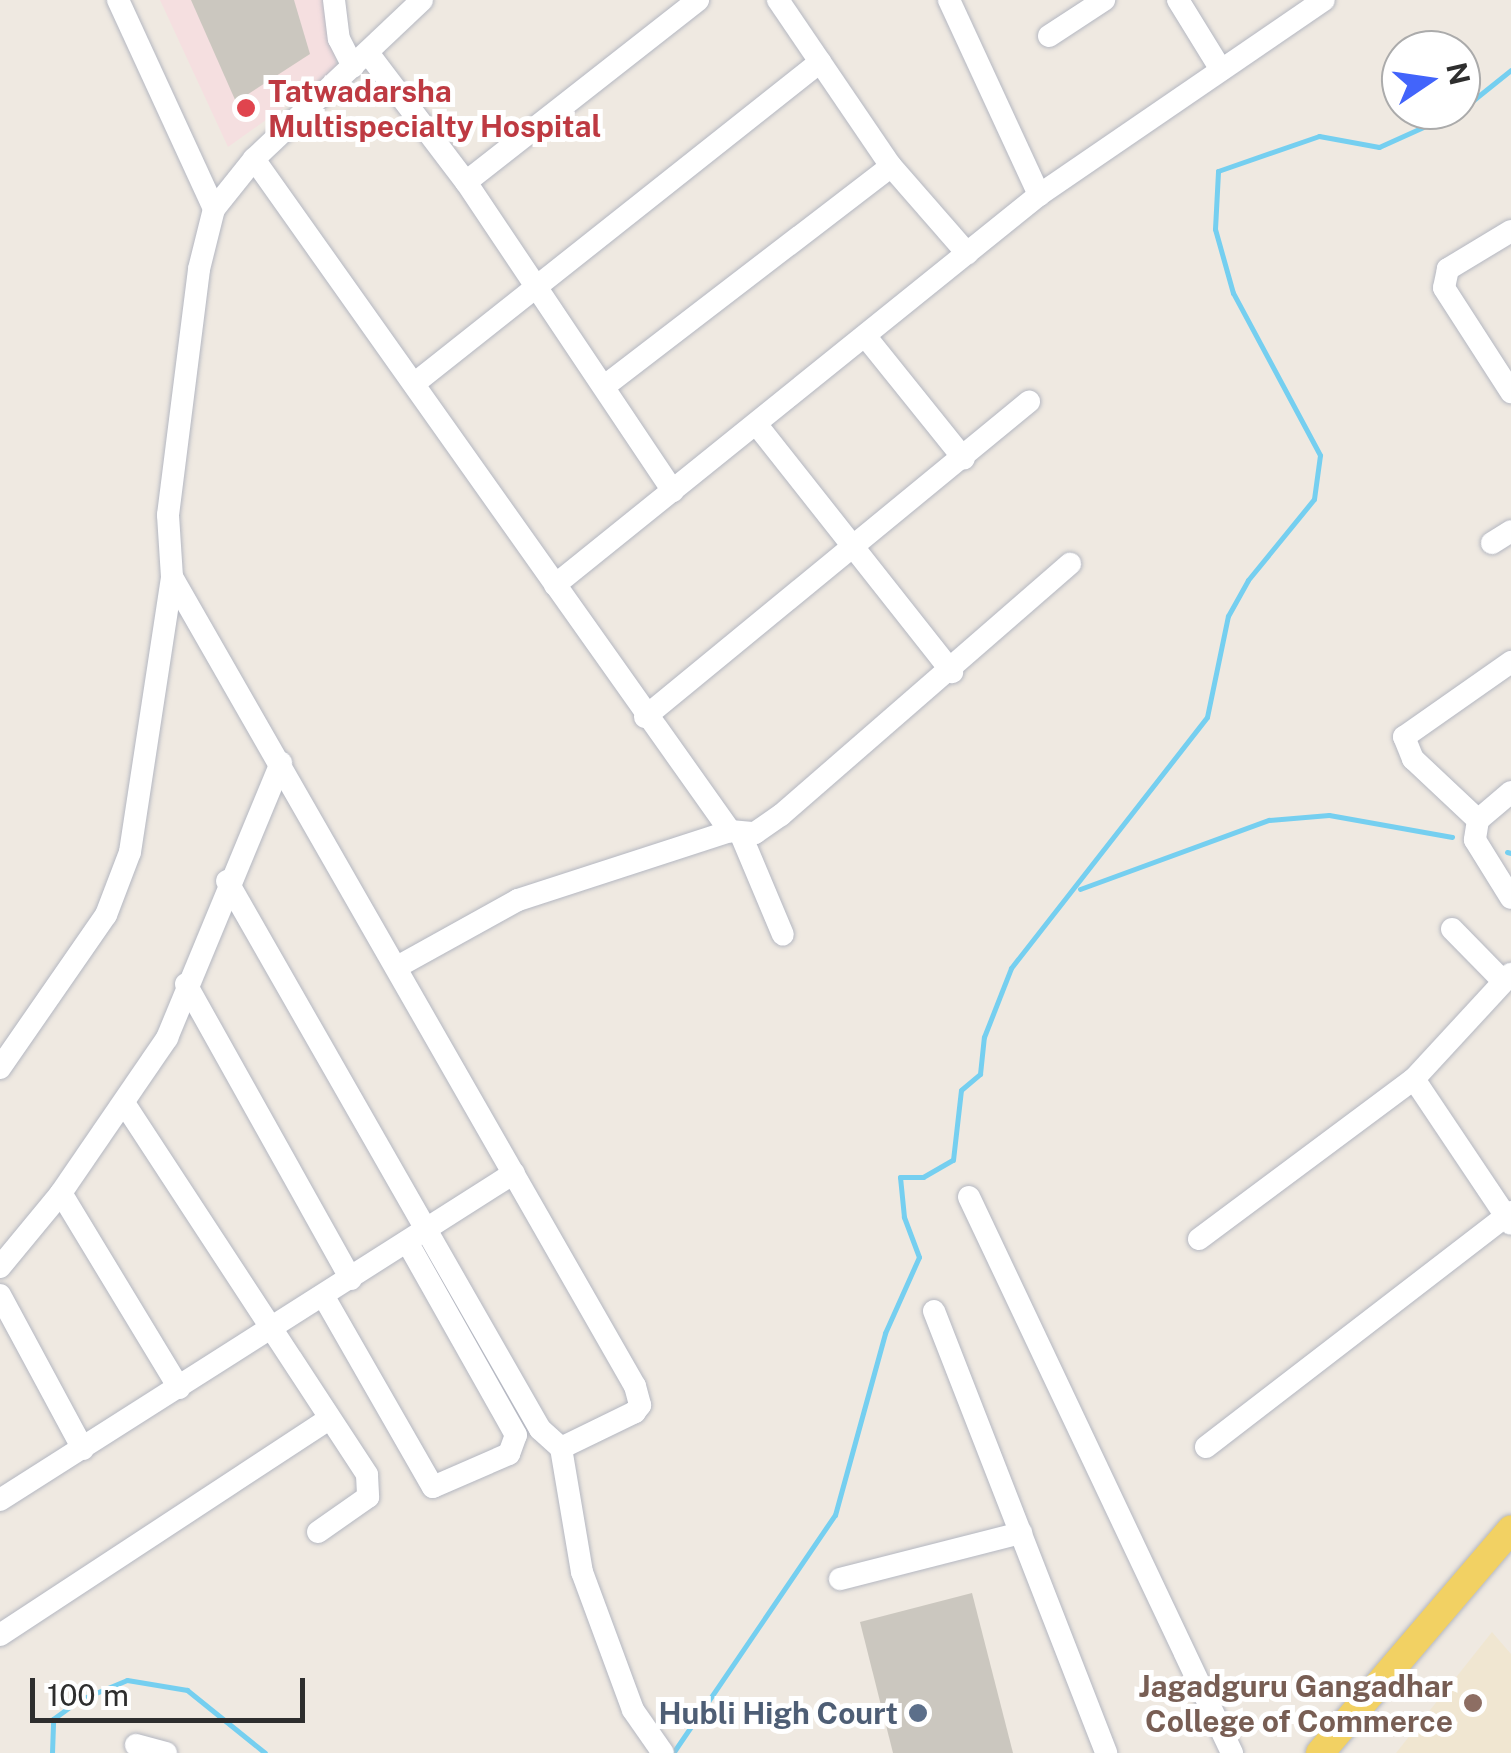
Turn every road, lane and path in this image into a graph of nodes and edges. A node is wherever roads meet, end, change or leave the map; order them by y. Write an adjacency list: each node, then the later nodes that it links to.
1 (118, 0): 18 (street)
2 (334, 0): 11 (street)
3 (422, 0): 11 (street)
4 (698, 0): 16 (street)
5 (778, 0): 12 (street)
6 (948, 0): 17 (street)
7 (1104, 0): 10 (street)
8 (1178, 0): 13 (street)
9 (1318, 2): 13 (street)
10 (1049, 36)
11 (360, 60): 14 (street); 16 (street)
12 (820, 62): 15 (street); 21 (street)
13 (1221, 70): 17 (street)
14 (254, 159): 18 (street); 23 (street)
15 (891, 166): 20 (street); 24 (street)
16 (466, 182): 21 (street)
17 (1038, 195): 20 (street)
18 (214, 208): 32 (street)
19 (1511, 231): 25 (street)
20 (967, 253): 22 (street)
21 (535, 284): 23 (street); 24 (street)
22 (866, 336): 27 (street); 28 (street)
23 (415, 383): 33 (street)
24 (606, 385): 29 (street)
25 (1511, 392)
26 (1029, 402): 28 (street)
27 (757, 425): 29 (street); 30 (street)
28 (964, 458): 30 (street)
29 (672, 491): 33 (street)
30 (853, 550): 35 (street); 36 (street)
31 (1070, 564): 35 (street)
32 (172, 578): 37 (street); 48 (street)
33 (555, 585): 36 (street)
34 (1511, 662): 39 (street)
35 (952, 672): 40 (street)
36 (645, 717): 40 (street)
37 (281, 763): 41 (street); 45 (street)
38 (1511, 792): 39 (street)
39 (1478, 820): 42 (street)
40 (735, 833): 44 (street); 45 (street)
41 (227, 881): 47 (street); 55 (street)
42 (1511, 898)
43 (1452, 929): 46 (street)
44 (783, 935)
45 (397, 967): 51 (street)
46 (1507, 978): 49 (street)
47 (186, 984): 50 (street); 58 (street)
48 (0, 1068)
49 (1414, 1079): 54 (street); 56 (street)
50 (124, 1103): 52 (street); 62 (street)
51 (514, 1173): 55 (street); 66 (street)
52 (60, 1194): 57 (street); 63 (street)
53 (969, 1198): 78 (street)
54 (1509, 1217): 65 (street)
55 (416, 1238): 58 (street); 60 (street); 66 (street)
56 (1198, 1239)
57 (0, 1267)
58 (351, 1279): 60 (street)
59 (0, 1295): 67 (street)
60 (324, 1297): 62 (street)
61 (934, 1311): 70 (street)
62 (274, 1328): 63 (street); 64 (street)
63 (179, 1388): 67 (street)
64 (329, 1419): 69 (street); 73 (street)
65 (1206, 1447)
66 (561, 1448): 75 (street)
67 (83, 1449): 68 (street)
68 (0, 1500)
69 (318, 1532)
70 (1021, 1533): 72 (street); 77 (street)
71 (1509, 1538): 79 (main road)
72 (840, 1579)
73 (0, 1634)
74 (136, 1745): 76 (street)
75 (659, 1749)
76 (166, 1753)
77 (1106, 1753)
78 (1232, 1753)
79 (1320, 1753)

